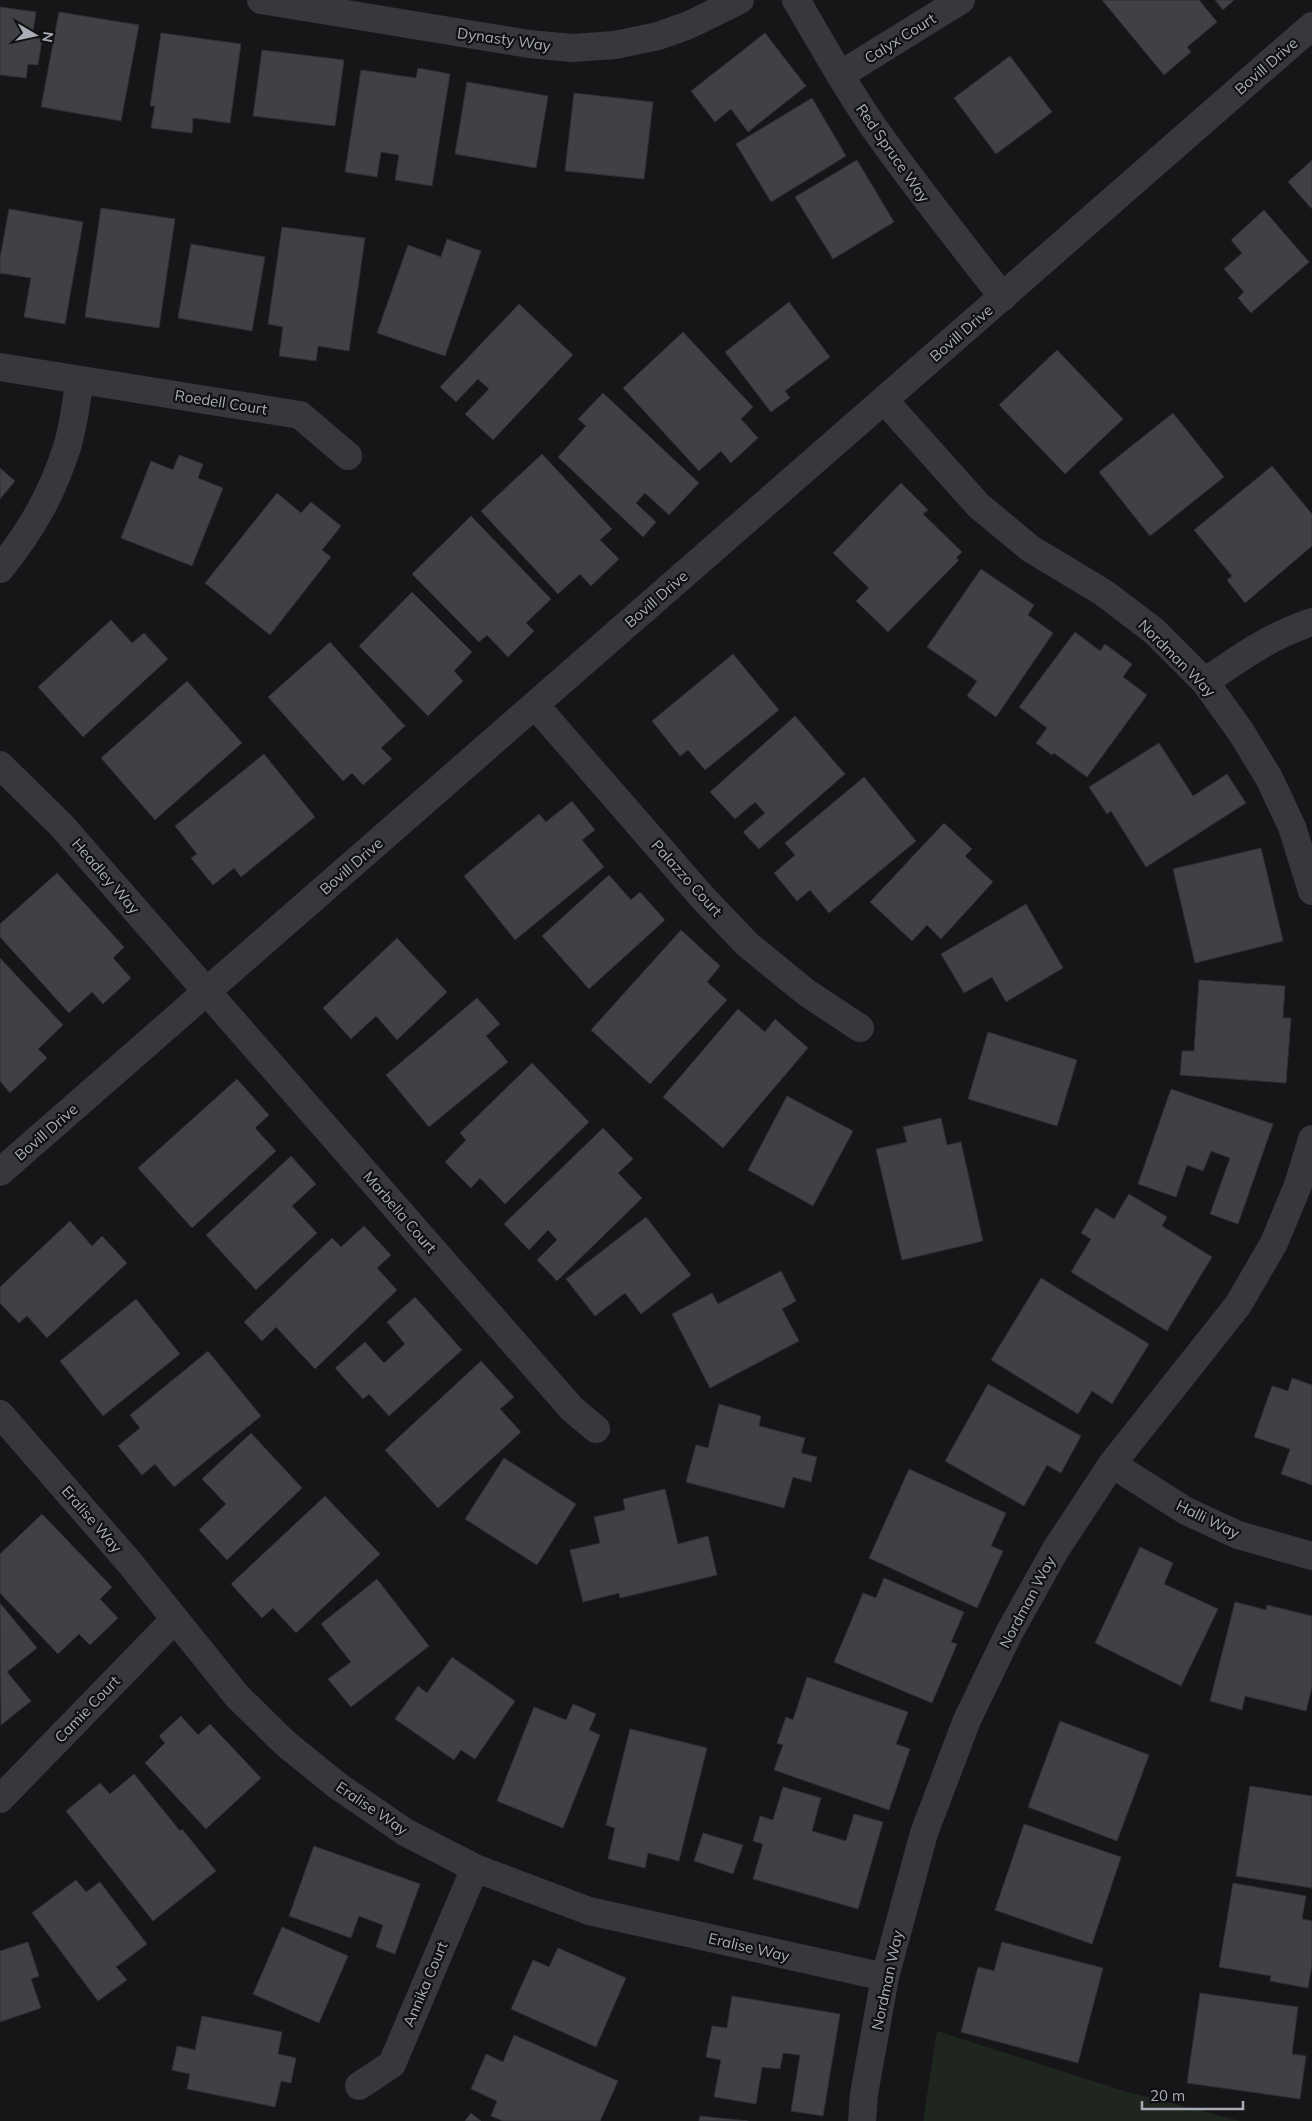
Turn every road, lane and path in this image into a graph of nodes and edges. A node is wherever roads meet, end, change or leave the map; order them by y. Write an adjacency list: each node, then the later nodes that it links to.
1 (261, 0): 2 (street, Dynasty Way)
2 (740, 0)
3 (796, 0): 6 (street, Red Spruce Way)
4 (961, 0): 6 (street, Calyx Court)
5 (1312, 26): 7 (street, Bovill Drive)
6 (840, 75): 7 (street, Red Spruce Way)
7 (1003, 297): 10 (street, Bovill Drive)
8 (0, 367): 9 (street, Roedell Court)
9 (80, 380): 11 (street, Roedell Court); 12 (street)
10 (884, 400): 14 (street, Nordman Way); 15 (street, Bovill Drive)
11 (348, 456)
12 (0, 568)
13 (1312, 622): 14 (street)
14 (1205, 682): 17 (street, Nordman Way)
15 (535, 705): 18 (street, Bovill Drive); 19 (street, Palazzo Court)
16 (0, 764): 18 (street, Headley Way)
17 (1312, 891)
18 (207, 991): 21 (street, Bovill Drive); 23 (street, Marbella Court)
19 (860, 1028)
20 (1312, 1138): 24 (street, Nordman Way)
21 (0, 1172)
22 (0, 1414): 26 (street, Eralise Way)
23 (596, 1430)
24 (1112, 1464): 25 (street, Halli Way); 29 (street, Nordman Way)
25 (1312, 1556)
26 (174, 1620): 27 (street, Camie Court); 28 (street, Eralise Way)
27 (0, 1799)
28 (474, 1868): 29 (street, Eralise Way); 30 (street, Annika Court)
29 (885, 1977): 31 (street, Nordman Way)
30 (359, 2086)
31 (862, 2121)

